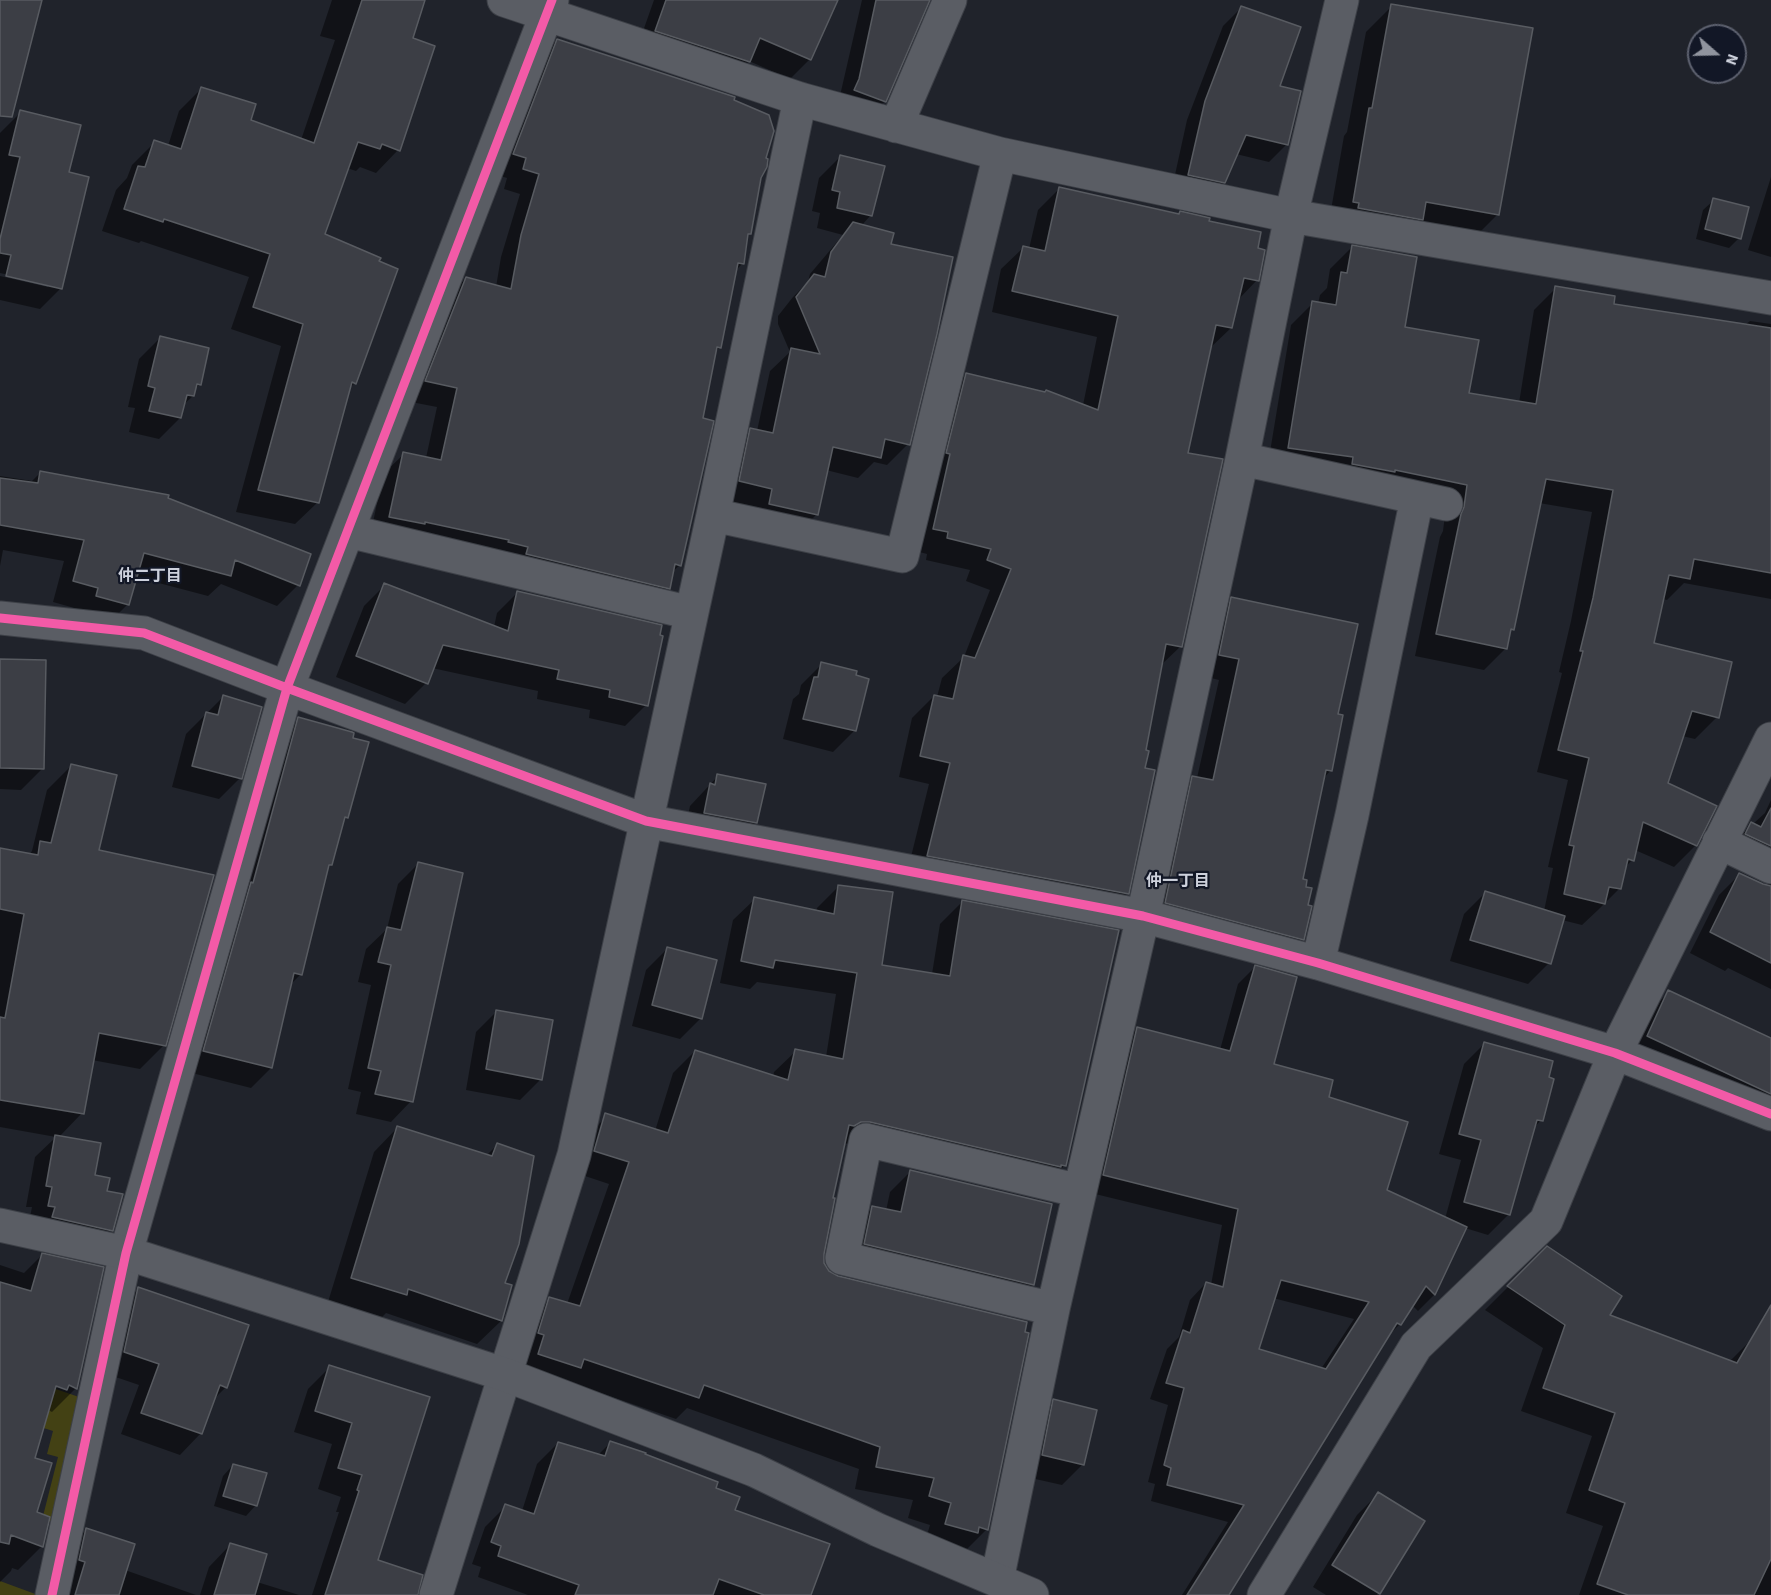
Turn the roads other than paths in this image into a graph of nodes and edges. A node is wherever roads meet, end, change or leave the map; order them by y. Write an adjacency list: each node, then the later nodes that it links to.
1 (504, 0): 4 (street)
2 (950, 0): 6 (street)
3 (1342, 0): 8 (street)
4 (549, 7): 5 (street); 12 (street)
5 (800, 99): 6 (street); 11 (street)
6 (896, 126): 7 (street)
7 (1000, 154): 8 (street); 11 (street)
8 (1291, 216): 9 (street); 10 (street)
9 (1771, 298)
10 (1242, 459): 20 (street); 21 (street)
11 (714, 515): 13 (street)
12 (348, 531): 13 (street); 15 (street)
13 (691, 613): 17 (street)
14 (0, 618): 15 (street)
15 (286, 688): 17 (street); 26 (street)
16 (1768, 751): 18 (street)
17 (646, 821): 20 (street); 28 (street)
18 (1719, 842): 19 (street); 22 (street)
19 (1771, 867)
20 (1143, 916): 21 (street); 24 (street)
21 (1317, 963): 22 (street)
22 (1615, 1053): 23 (street); 33 (street)
23 (1771, 1114)
24 (1080, 1191): 27 (street); 27 (street)
25 (0, 1225): 26 (street)
26 (126, 1253): 28 (street); 30 (street)
27 (1053, 1309): 29 (street)
28 (506, 1375): 29 (street); 31 (street)
29 (997, 1580): 32 (street)
30 (52, 1595)
31 (436, 1595)
32 (1032, 1595)
33 (1264, 1595)

